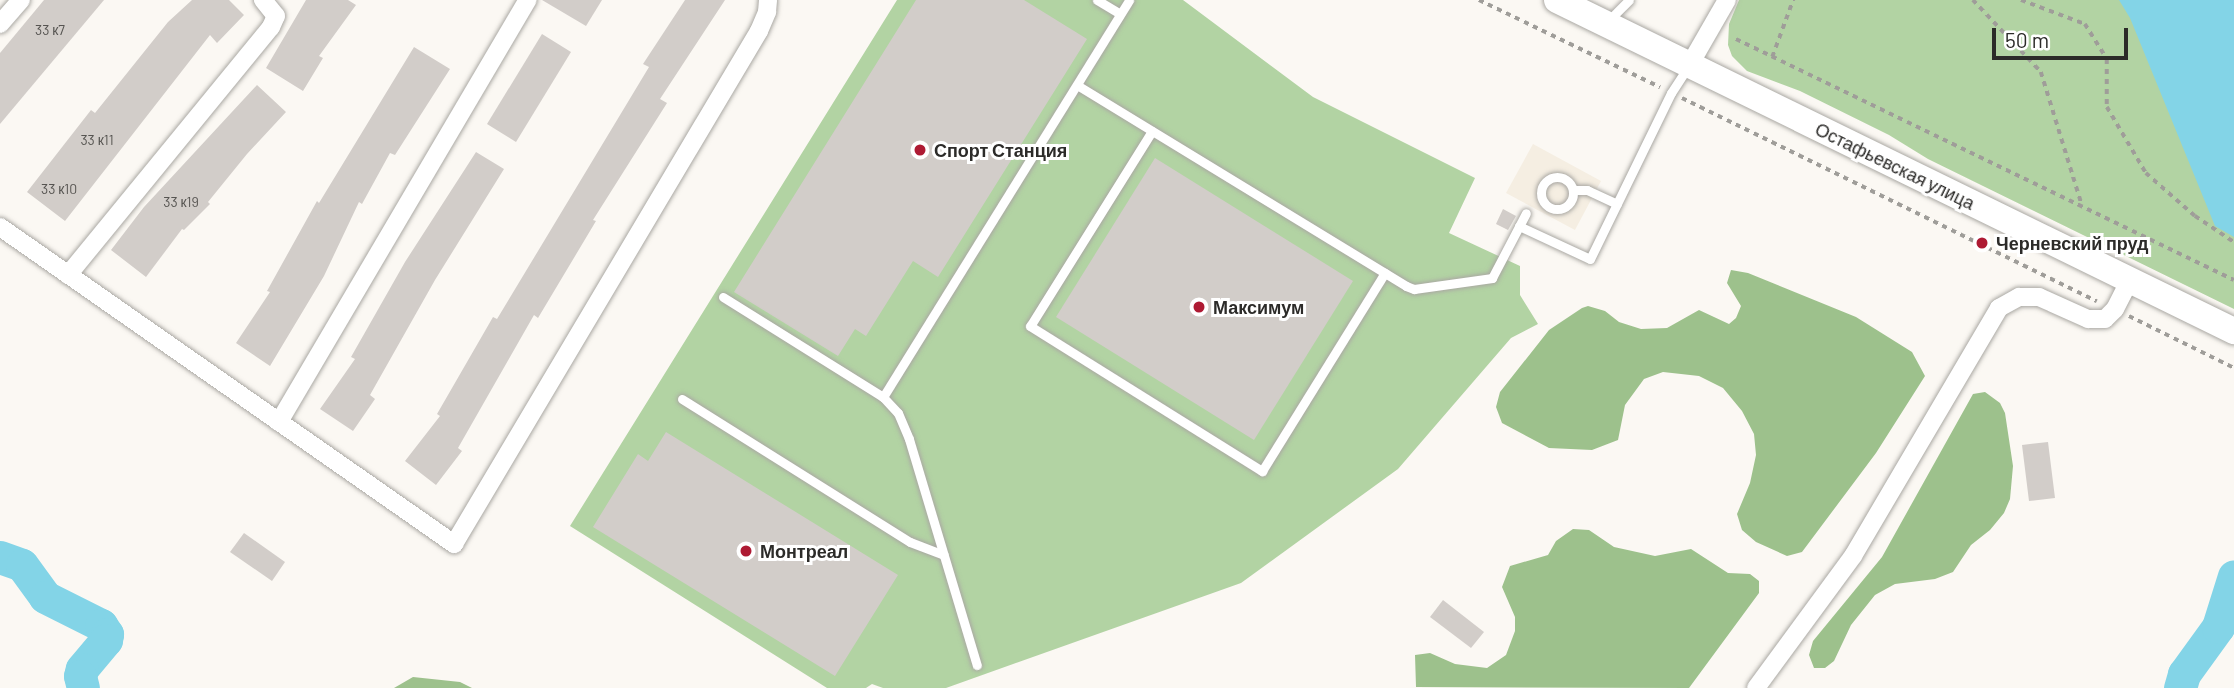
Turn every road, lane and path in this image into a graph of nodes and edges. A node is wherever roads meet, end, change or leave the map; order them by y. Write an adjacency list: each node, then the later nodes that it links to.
1 (21, 0): 15 (street)
2 (263, 0): 31 (street)
3 (528, 0): 40 (street)
4 (768, 0): 40 (street)
5 (1097, 0): 14 (lane)
6 (1129, 0): 14 (lane)
7 (1479, 0): 21 (path)
8 (1558, 0): 16 (street, Остафьевская улица)
9 (1629, 0): 16 (lane)
10 (1727, 0): 19 (street)
11 (1793, 0): 18 (path)
12 (1973, 0): 25 (path)
13 (2021, 0): 29 (path)
14 (1120, 14): 20 (lane)
15 (0, 24)
16 (1605, 24): 19 (street, Остафьевская улица)
17 (1736, 39): 18 (path)
18 (1772, 57): 25 (path)
19 (1689, 66): 21 (lane); 32 (street, Остафьевская улица)
20 (1077, 85): 22 (lane); 38 (lane)
21 (1671, 93): 24 (lane); 35 (path)
22 (1152, 131): 30 (lane); 30 (lane)
23 (1573, 190): 24 (lane)
24 (1617, 204): 27 (lane)
25 (2082, 205): 33 (path)
26 (1526, 213): 27 (lane)
27 (1519, 226): 30 (lane)
28 (0, 227): 31 (street)
29 (2234, 242)
30 (1385, 273)
31 (68, 275): 40 (street)
32 (2130, 280): 35 (street); 36 (street, Остафьевская улица)
33 (2234, 280)
34 (723, 298): 38 (lane)
35 (2115, 309): 37 (path); 43 (street)
36 (2234, 331)
37 (2234, 368)
38 (883, 397): 41 (lane)
39 (682, 399): 41 (lane)
40 (279, 422)
41 (944, 555): 42 (lane)
42 (976, 665)
43 (1756, 688)

